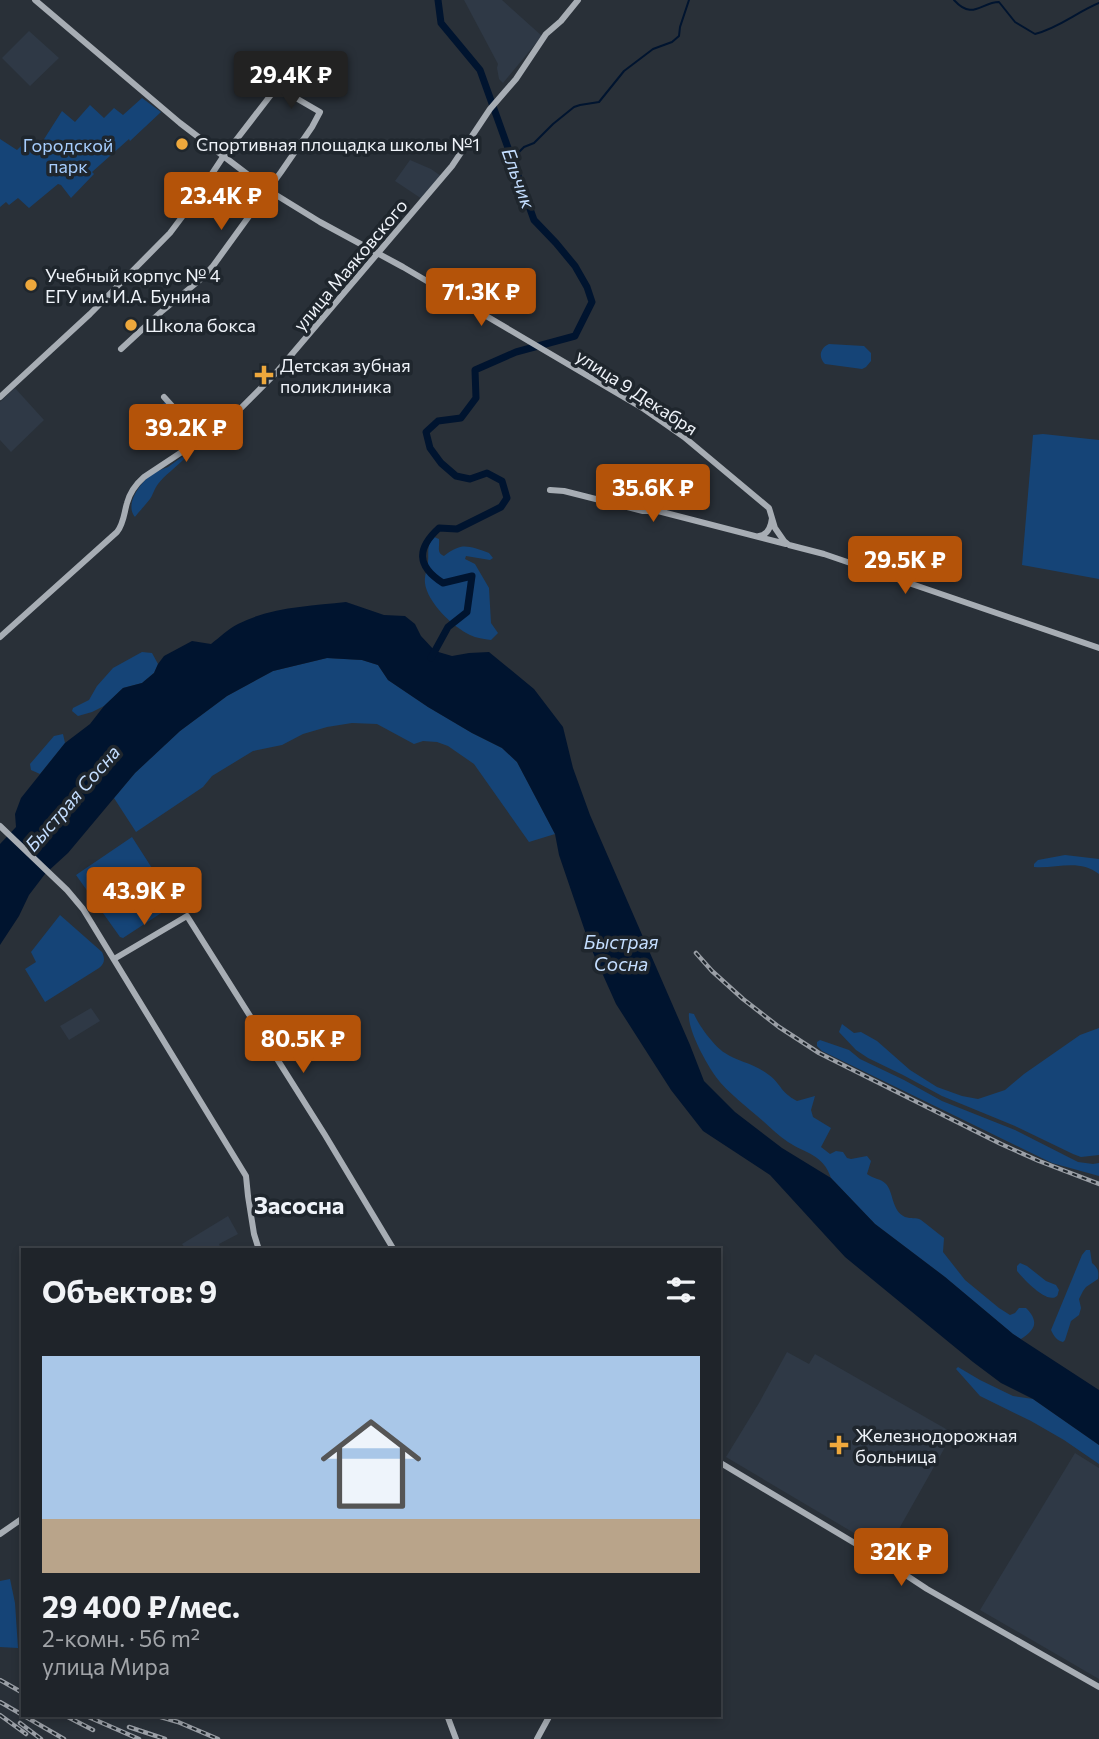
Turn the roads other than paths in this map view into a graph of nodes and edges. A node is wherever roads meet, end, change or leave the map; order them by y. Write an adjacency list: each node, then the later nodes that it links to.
1 (35, 0): 3 (street, улица 9 Декабря)
2 (578, 0): 5 (street, улица Маяковского)
3 (223, 157): 4 (street, улица 9 Декабря); 4 (street); 7 (street)
4 (268, 190): 5 (street, улица 9 Декабря); 6 (street)
5 (378, 254): 9 (street, улица Маяковского); 11 (street, улица 9 Декабря)
6 (121, 349)
7 (0, 397)
8 (164, 397): 9 (street)
9 (201, 438): 14 (street, улица Маяковского)
10 (550, 490): 12 (street)
11 (772, 517): 12 (street); 13 (street)
12 (757, 536): 13 (street)
13 (789, 545): 15 (street)
14 (0, 637)
15 (1099, 648)
16 (0, 826): 17 (street)
17 (114, 959): 18 (street); 19 (street)
18 (258, 1248)
19 (393, 1248)
20 (721, 1463): 23 (street)
21 (21, 1519): 22 (street)
22 (0, 1534)
23 (1099, 1687)
24 (448, 1717): 26 (street)
25 (549, 1717): 27 (street)
26 (456, 1739)
27 (537, 1739)

